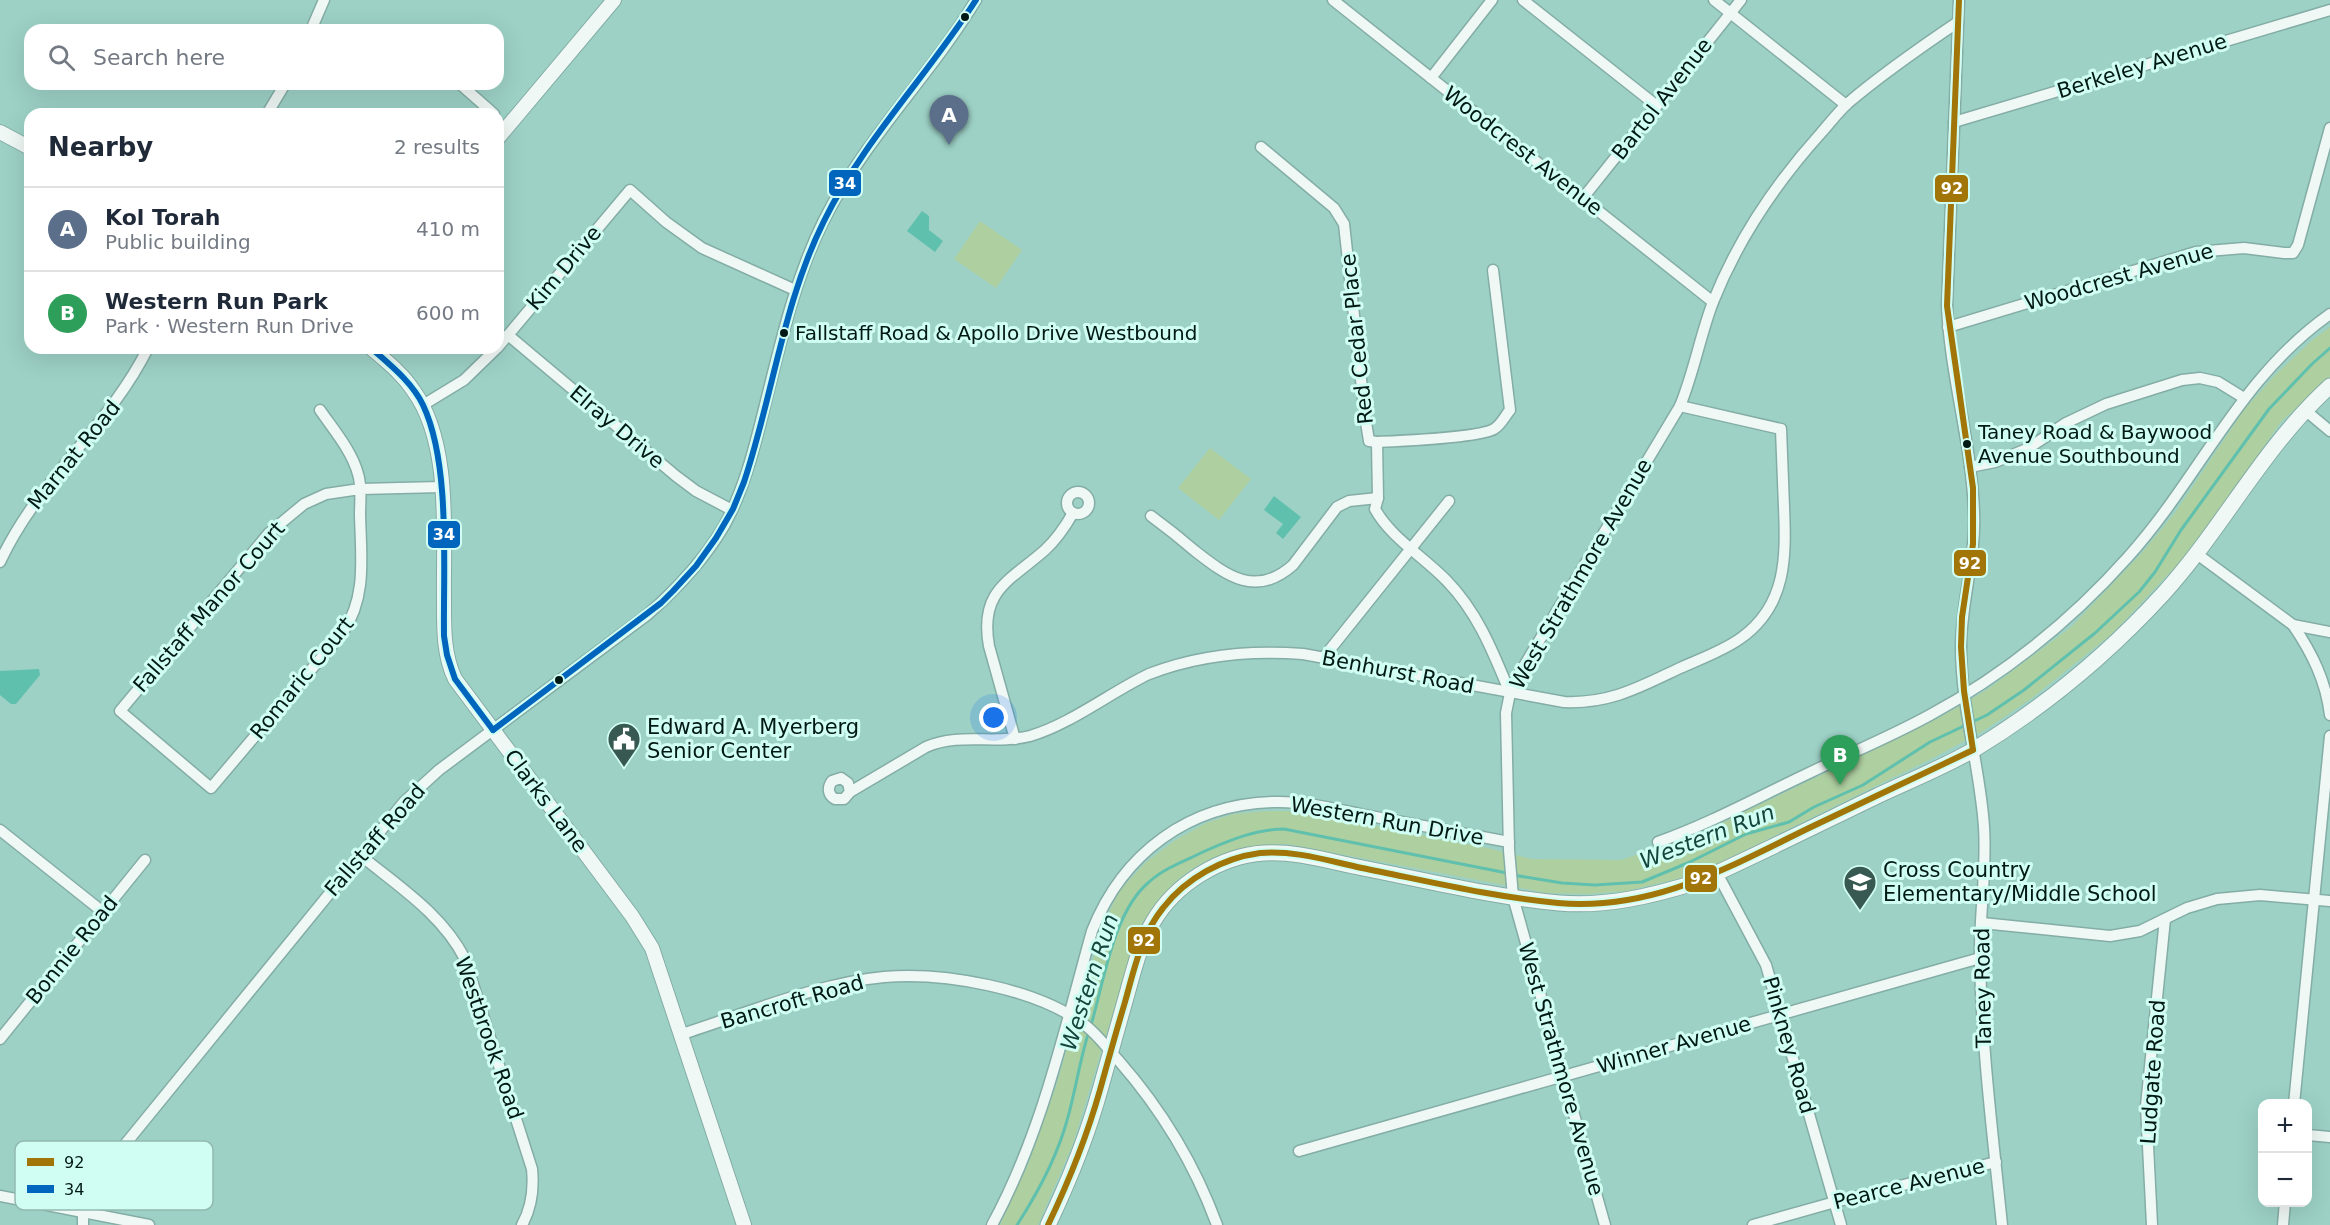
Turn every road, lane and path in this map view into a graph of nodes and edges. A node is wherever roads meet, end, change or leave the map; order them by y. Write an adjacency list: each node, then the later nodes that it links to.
1 (324, 0): 13 (street)
2 (614, 0): 21 (street)
3 (976, 0): 29 (street, Fallstaff Road)
4 (1333, 0): 14 (street, Woodcrest Avenue)
5 (1492, 0): 14 (street)
6 (1523, 0): 18 (street)
7 (1714, 0): 11 (street)
8 (1741, 0): 11 (street, Bartol Avenue)
9 (1959, 0): 12 (street, Taney Road)
10 (2330, 10): 22 (street, Berkeley Avenue)
11 (1731, 13): 17 (street); 18 (street, Bartol Avenue)
12 (1958, 22): 17 (street, West Strathmore Avenue); 22 (street, Taney Road)
13 (313, 24)
14 (1431, 78): 27 (street, Woodcrest Avenue)
15 (281, 90): 19 (street)
16 (467, 90): 20 (street)
17 (1846, 105): 30 (street, West Strathmore Avenue)
18 (1657, 106): 27 (street, Bartol Avenue)
19 (271, 108)
20 (487, 108)
21 (504, 120)
22 (1954, 122): 32 (street, Taney Road)
23 (2330, 128): 32 (street, Woodcrest Avenue)
24 (0, 132): 25 (street)
25 (24, 145)
26 (1261, 147): 45 (street, Red Cedar Place)
27 (1583, 198): 30 (street, Woodcrest Avenue)
28 (1493, 270): 45 (street)
29 (795, 290): 33 (street, Kim Drive); 51 (street, Fallstaff Road)
30 (1713, 302): 41 (street, West Strathmore Avenue)
31 (2330, 314): 39 (street)
32 (1948, 327): 46 (street, Taney Road)
33 (508, 335): 34 (street, Kim Drive); 51 (street, Elray Drive)
34 (504, 340)
35 (145, 354): 56 (street, Marnat Road)
36 (378, 354): 40 (street, Clarks Lane)
37 (492, 354): 40 (street, Kim Drive)
38 (2330, 386): 43 (main road)
39 (2244, 398): 46 (street); 61 (street)
40 (423, 405): 47 (street, Clarks Lane)
41 (1680, 406): 60 (street, West Strathmore Avenue); 60 (street, Benhurst Road)
42 (320, 410): 48 (street, Romaric Court)
43 (2305, 410): 44 (street); 55 (main road)
44 (2330, 431)
45 (1377, 442): 49 (street, Red Cedar Place)
46 (1970, 467): 61 (street, Taney Road)
47 (441, 487): 48 (street, Fallstaff Manor Court); 64 (street, Clarks Lane)
48 (360, 489): 62 (street, Fallstaff Manor Court); 62 (street, Romaric Court)
49 (1378, 498): 53 (street); 54 (street, Red Cedar Place)
50 (1449, 501): 54 (street)
51 (732, 510): 64 (street, Fallstaff Road)
52 (1073, 513): 66 (street)
53 (1151, 516)
54 (1411, 547): 59 (street); 60 (street, Red Cedar Place)
55 (2197, 554): 57 (street); 67 (main road)
56 (0, 562)
57 (2293, 625): 58 (street); 63 (street)
58 (2330, 632)
59 (1324, 657): 60 (street, Benhurst Road); 66 (street, Benhurst Road)
60 (1510, 693): 71 (street, West Strathmore Avenue)
61 (1964, 695): 67 (street, Taney Road); 72 (street)
62 (120, 711)
63 (2330, 715)
64 (493, 730): 73 (street, Fallstaff Road); 85 (street, Clarks Lane)
65 (2330, 736): 68 (street)
66 (1015, 739): 69 (street, Benhurst Road)
67 (1973, 750): 75 (main road); 81 (street, Taney Road)
68 (2329, 765): 77 (street)
69 (850, 792)
70 (0, 830): 79 (street)
71 (1509, 842): 76 (street, West Strathmore Avenue); 83 (street, Western Run Drive)
72 (1658, 842)
73 (360, 855): 92 (street, Fallstaff Road); 103 (street, Westbrook Road)
74 (144, 860): 79 (street, Bonnie Road)
75 (1717, 873): 76 (main road); 84 (street, Pinkney Road)
76 (1513, 890): 87 (main road); 88 (street, West Strathmore Avenue)
77 (2314, 900): 78 (street); 80 (street); 89 (street)
78 (2330, 901)
79 (102, 912): 86 (street, Bonnie Road)
80 (2165, 919): 81 (street); 112 (street, Ludgate Road)
81 (1982, 922): 82 (street, Taney Road)
82 (1980, 958): 84 (street, Winner Avenue); 94 (street, Taney Road)
83 (1068, 1015): 85 (street, Bancroft Road); 87 (street, Bancroft Road); 105 (street, Western Run Drive)
84 (1779, 1015): 88 (street, Winner Avenue); 97 (street, Pinkney Road)
85 (682, 1034): 104 (street, Clarks Lane)
86 (0, 1039)
87 (1106, 1045): 106 (main road); 107 (street, Bancroft Road)
88 (1564, 1077): 93 (street, Winner Avenue); 108 (street, West Strathmore Avenue)
89 (2294, 1099)
90 (2312, 1135): 91 (street)
91 (2330, 1137)
92 (128, 1141)
93 (1299, 1151)
94 (1996, 1162): 97 (street, Pearce Avenue); 111 (street, Taney Road)
95 (0, 1196): 96 (street)
96 (15, 1199)
97 (1834, 1202): 109 (street, Pearce Avenue); 110 (street, Pinkney Road)
98 (2285, 1207): 113 (street)
99 (72, 1210): 100 (street)
100 (82, 1212): 101 (street); 102 (street)
101 (84, 1225)
102 (149, 1225)
103 (522, 1225)
104 (744, 1225)
105 (992, 1225)
106 (1048, 1225)
107 (1217, 1225)
108 (1605, 1225)
109 (1753, 1225)
110 (1841, 1225)
111 (2002, 1225)
112 (2152, 1225)
113 (2283, 1225)

